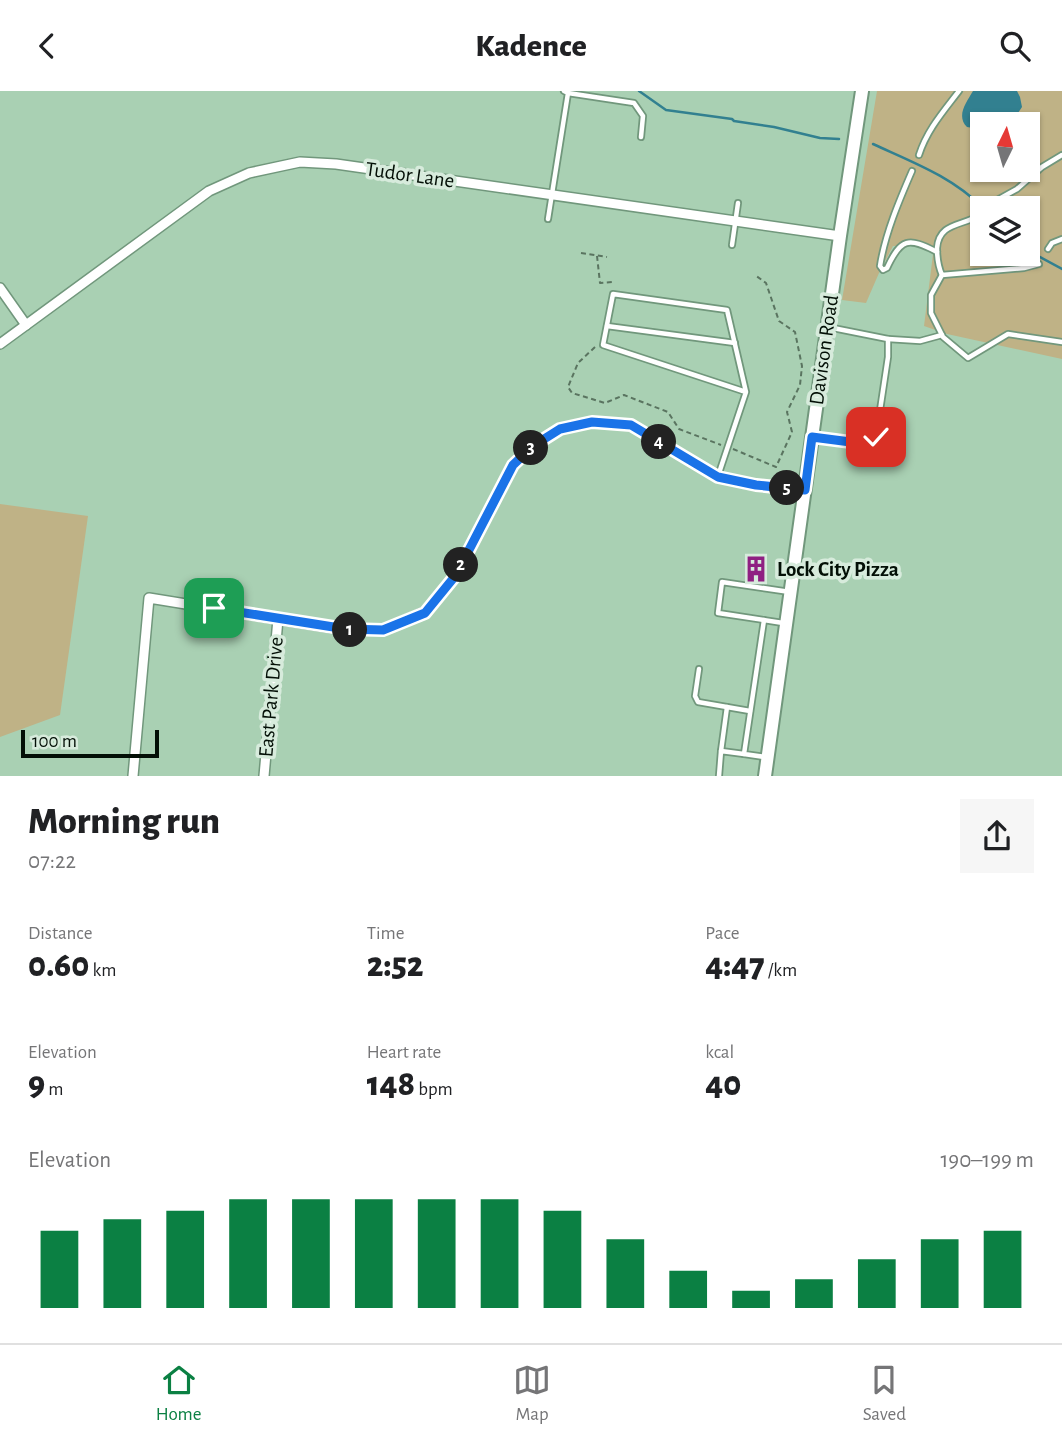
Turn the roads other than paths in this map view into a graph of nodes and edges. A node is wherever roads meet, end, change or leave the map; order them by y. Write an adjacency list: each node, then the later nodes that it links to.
1 (862, 91): 14 (street, Davison Road)
2 (959, 91): 5 (lane)
3 (566, 92): 4 (lane); 8 (lane)
4 (641, 137)
5 (919, 155)
6 (1062, 155): 9 (lane)
7 (912, 171): 18 (lane)
8 (552, 195): 11 (lane); 13 (street, Tudor Lane); 22 (street, Tudor Lane)
9 (1004, 196)
10 (738, 203): 13 (lane)
11 (548, 219)
12 (970, 219): 18 (lane)
13 (736, 221): 14 (street, Tudor Lane); 16 (lane)
14 (840, 236): 24 (street, Davison Road)
15 (1062, 239): 17 (lane)
16 (732, 245)
17 (1048, 249)
18 (937, 252): 20 (lane)
19 (1032, 266): 20 (lane)
20 (942, 275): 25 (lane)
21 (0, 288): 22 (street)
22 (26, 325): 29 (street, Tudor Lane)
23 (607, 326): 28 (lane); 28 (lane); 30 (lane)
24 (827, 327): 26 (lane); 31 (street, Davison Road)
25 (942, 335): 26 (lane); 27 (lane)
26 (888, 339): 31 (lane)
27 (1062, 342)
28 (735, 343): 30 (lane)
29 (0, 344)
30 (746, 392): 32 (lane)
31 (812, 437): 33 (street, Davison Road)
32 (718, 477): 33 (street); 35 (street)
33 (805, 490): 34 (street, Davison Road)
34 (791, 592): 36 (lane); 37 (street, Davison Road)
35 (278, 618): 44 (street); 45 (street, East Park Drive)
36 (764, 620): 37 (lane); 40 (lane)
37 (787, 623): 43 (street, Davison Road)
38 (699, 669): 39 (lane)
39 (727, 707): 40 (lane); 41 (lane)
40 (750, 711): 42 (lane)
41 (721, 751): 42 (lane); 46 (lane)
42 (744, 754): 43 (lane)
43 (768, 757): 47 (street, Davison Road)
44 (133, 776)
45 (264, 776)
46 (719, 776)
47 (765, 776)

